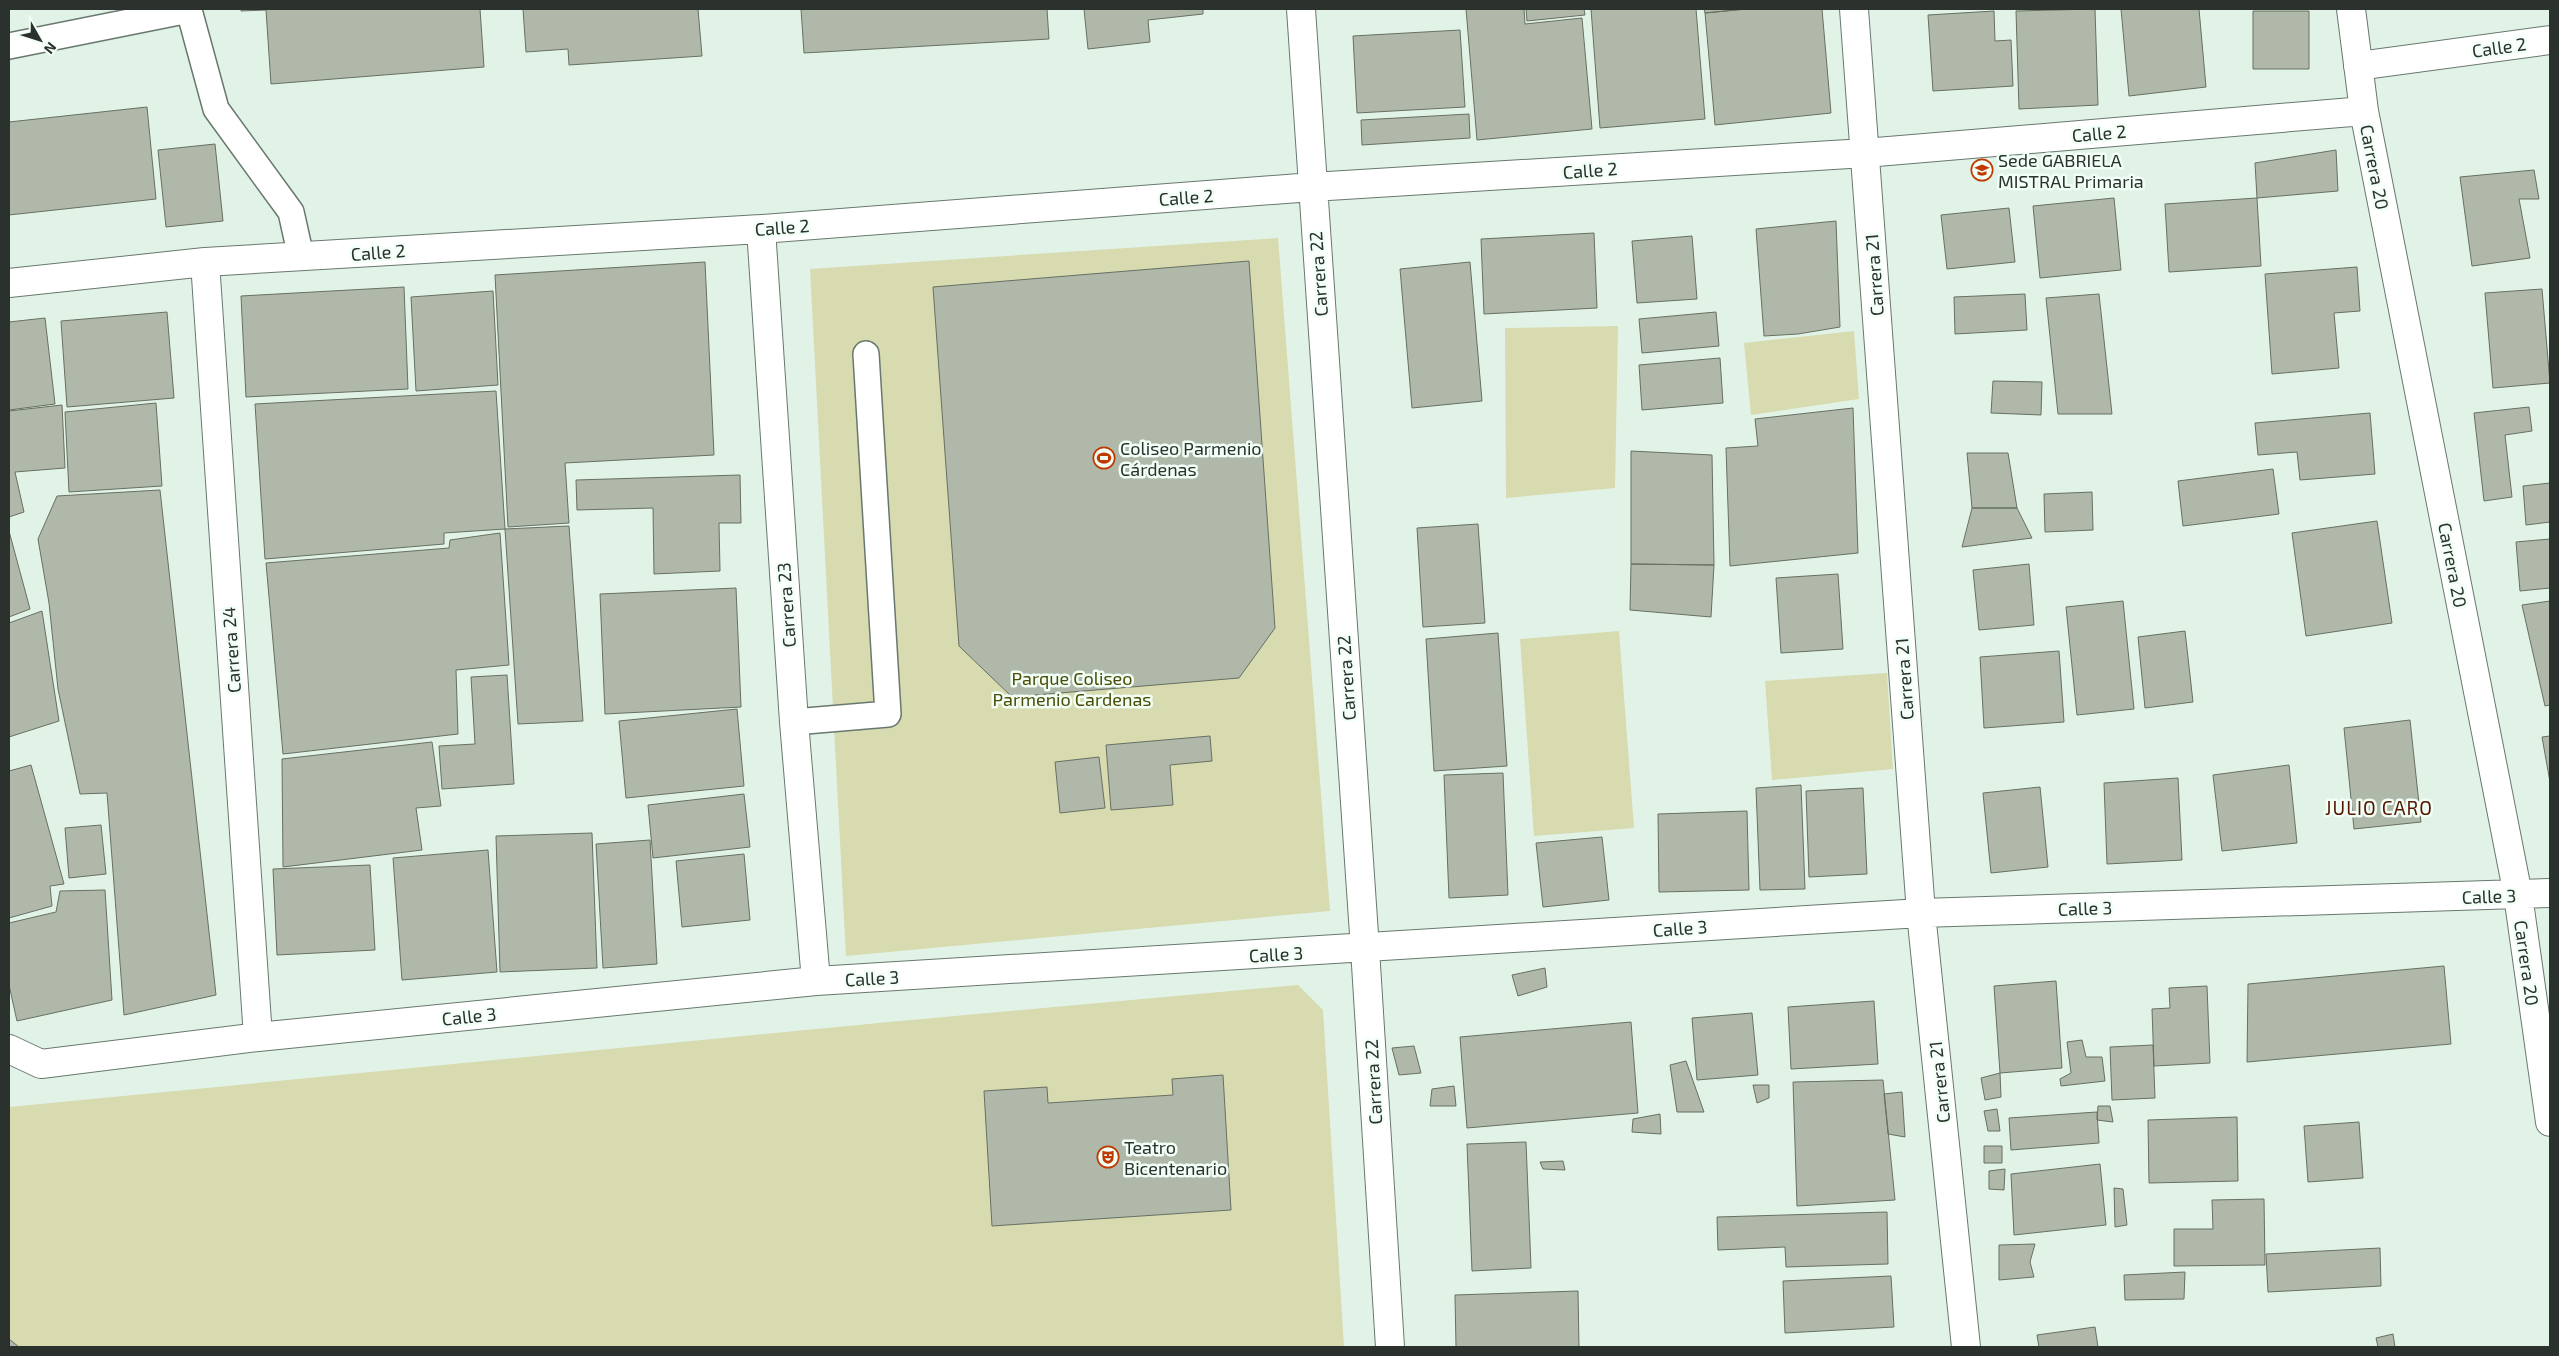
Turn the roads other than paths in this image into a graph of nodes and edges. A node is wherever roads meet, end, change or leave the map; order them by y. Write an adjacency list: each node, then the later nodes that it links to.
1 (1301, 9): 9 (street, Carrera 22)
2 (1854, 9): 8 (street, Carrera 21)
3 (2351, 9): 6 (street, Carrera 20)
4 (2550, 40): 6 (street, Calle 2)
5 (9, 46): 11 (lane)
6 (2358, 66): 7 (street, Carrera 20)
7 (2364, 111): 8 (street, Calle 2); 17 (street, Carrera 20)
8 (1865, 152): 9 (street, Calle 2); 18 (street, Carrera 21)
9 (1312, 188): 10 (street, Calle 2); 19 (street, Carrera 22)
10 (761, 228): 11 (street, Calle 2); 15 (street, Carrera 23)
11 (300, 257): 12 (street, Calle 2)
12 (204, 262): 13 (street, Calle 2); 21 (street, Carrera 24)
13 (9, 283)
14 (866, 354): 15 (lane)
15 (794, 722): 20 (street, Carrera 23)
16 (2550, 893): 17 (street, Calle 3)
17 (2518, 895): 18 (street, Calle 3); 23 (street, Carrera 20)
18 (1921, 912): 19 (street, Calle 3); 25 (street, Carrera 21)
19 (1365, 949): 20 (street, Calle 3); 24 (street, Carrera 22)
20 (816, 981): 21 (street, Calle 3)
21 (258, 1037): 22 (street, Calle 3)
22 (9, 1049)
23 (2550, 1122)
24 (1390, 1347)
25 (1966, 1347)

